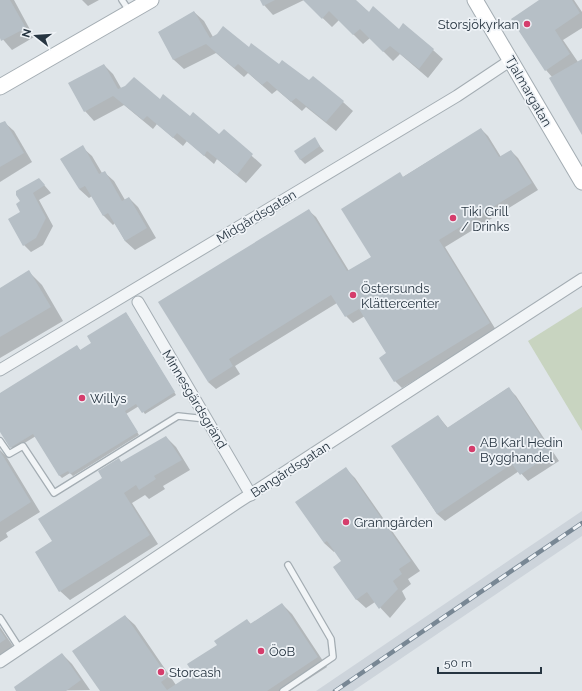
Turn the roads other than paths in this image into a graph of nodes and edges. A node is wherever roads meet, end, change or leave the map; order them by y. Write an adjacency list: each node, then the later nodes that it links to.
1 (151, 0): 3 (street)
2 (475, 0): 4 (street, Tjalmargatan)
3 (126, 6): 5 (street)
4 (511, 60): 6 (street, Tjalmargatan); 9 (street, Midgårdsgatan)
5 (0, 87)
6 (582, 182)
7 (582, 279): 12 (street, Bangårdsgatan)
8 (138, 302): 10 (street, Minnesgärdsgränd)
9 (0, 370)
10 (206, 419): 11 (lane); 12 (street, Minnesgärdsgränd)
11 (0, 441)
12 (251, 494): 15 (street, Bangårdsgatan)
13 (288, 565): 17 (lane)
14 (0, 618): 15 (lane)
15 (20, 648): 16 (street, Bangårdsgatan)
16 (0, 662)
17 (283, 691)

